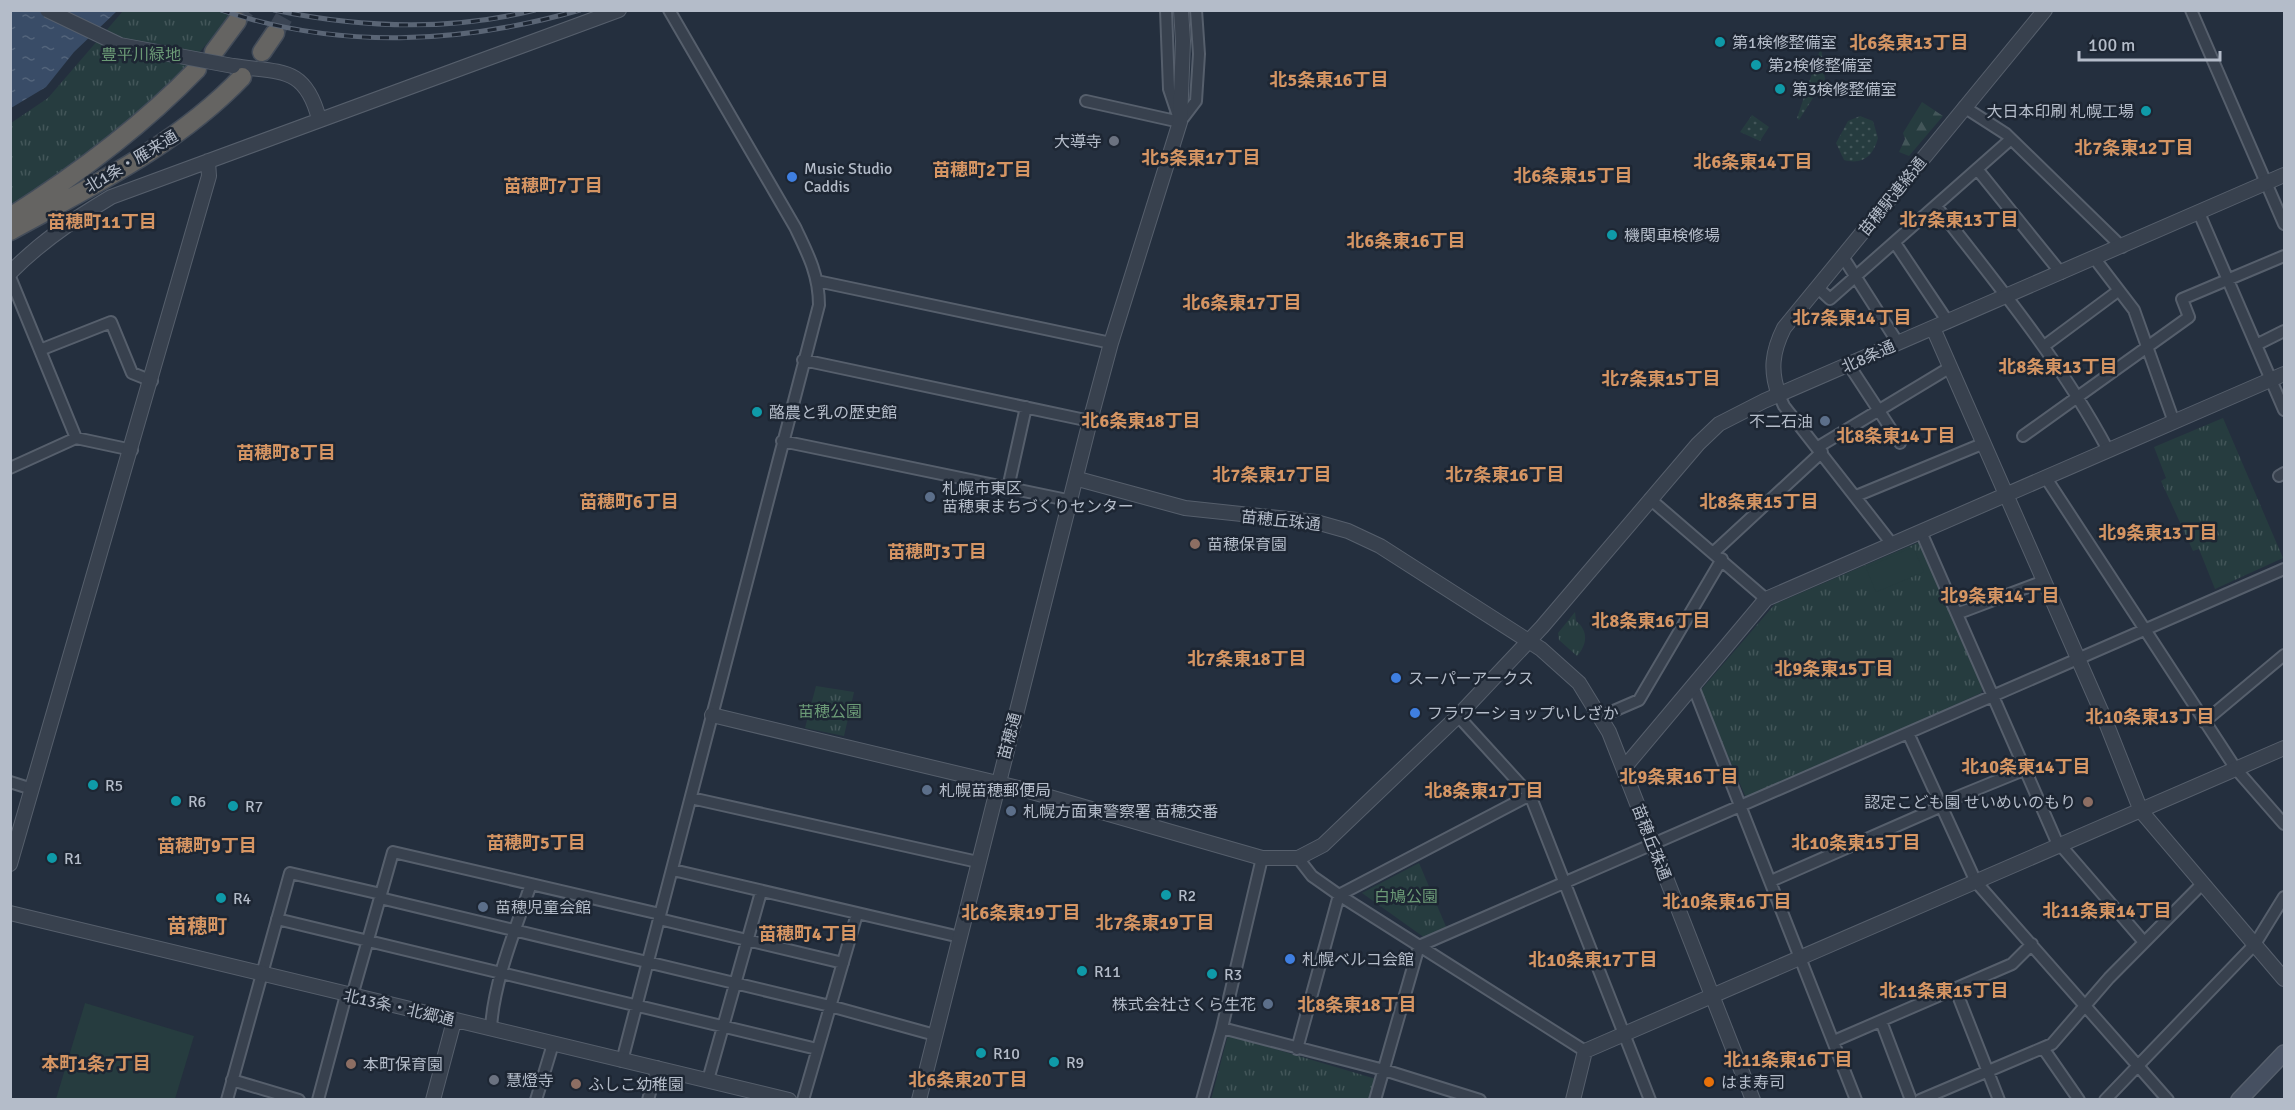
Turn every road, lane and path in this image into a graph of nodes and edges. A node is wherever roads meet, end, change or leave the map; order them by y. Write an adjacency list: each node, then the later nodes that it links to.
1 (47, 10): 14 (street, bridge)
2 (619, 10): 17 (street)
3 (669, 10): 38 (street)
4 (1166, 10): 18 (street)
5 (1181, 10): 18 (street)
6 (1196, 10): 18 (street)
7 (2045, 10): 16 (street, 苗穂駅連絡通)
8 (2191, 10): 23 (street)
9 (237, 21): 11 (highway)
10 (275, 33): 12 (highway)
11 (214, 52)
12 (262, 52)
13 (197, 69): 26 (highway, 北1条・雁来通)
14 (237, 71): 17 (street); 28 (highway, 北1条・雁来通)
15 (1086, 101): 18 (street)
16 (1964, 107): 19 (street); 32 (street, 苗穂駅連絡通)
17 (319, 119): 20 (street)
18 (1180, 122): 45 (street)
19 (2011, 139): 21 (street); 30 (street)
20 (208, 161): 35 (street); 56 (street)
21 (1977, 169): 24 (street); 34 (street)
22 (2284, 175): 23 (street, 北8条通)
23 (2266, 183): 25 (street, 北8条通); 27 (street)
24 (1936, 206): 29 (street); 41 (street)
25 (2199, 213): 30 (street, 北8条通); 37 (street)
26 (10, 217)
27 (2284, 224)
28 (10, 231)
29 (1895, 243): 36 (street); 42 (street)
30 (2122, 247): 33 (street, 北8条通)
31 (2284, 256): 37 (street)
32 (1843, 258): 36 (street); 39 (street, 苗穂駅連絡通)
33 (2095, 259): 34 (street, 北8条通); 40 (street)
34 (2061, 273): 41 (street, 北8条通)
35 (10, 275): 50 (street)
36 (1856, 277): 39 (street); 46 (street)
37 (2228, 279): 47 (street); 49 (street)
38 (817, 281): 45 (street); 51 (street)
39 (1818, 288): 57 (street, 苗穂駅連絡通)
40 (2118, 291): 48 (street); 49 (street)
41 (2007, 296): 42 (street, 北8条通); 48 (street)
42 (1948, 322): 43 (street, 北8条通)
43 (1933, 328): 46 (street, 北8条通); 53 (street)
44 (2284, 331): 47 (street)
45 (1111, 343): 62 (street)
46 (1899, 343): 52 (street, 北8条通)
47 (2256, 345): 55 (street)
48 (2044, 346): 58 (street)
49 (2147, 348): 58 (street); 63 (street)
50 (40, 350): 56 (street); 65 (street)
51 (802, 360): 59 (street); 66 (street)
52 (1849, 364): 57 (street, 北8条通); 61 (street)
53 (1949, 368): 61 (street); 68 (street)
54 (2284, 374): 55 (street)
55 (2271, 380): 60 (street); 63 (street)
56 (152, 381): 70 (street)
57 (1779, 395): 69 (street); 78 (street, 北8条通)
58 (2079, 396): 64 (street); 71 (street)
59 (1026, 407): 62 (street); 75 (street)
60 (2284, 410)
61 (1880, 411): 67 (street); 69 (street)
62 (1090, 421): 74 (street)
63 (2174, 422): 71 (street)
64 (2023, 436)
65 (76, 438): 70 (street); 72 (street)
66 (782, 441): 75 (street); 93 (street)
67 (1900, 444)
68 (1982, 444): 76 (street); 77 (street)
69 (1820, 449): 76 (street); 82 (street)
70 (132, 450): 104 (street)
71 (2108, 450): 73 (street)
72 (10, 468)
73 (2046, 478): 77 (street); 87 (street)
74 (1078, 479): 79 (street, 苗穂通); 88 (street, 苗穂丘珠通)
75 (1008, 488): 79 (street)
76 (1856, 496): 81 (street)
77 (2005, 496): 80 (street); 84 (street)
78 (1650, 499): 82 (street); 88 (street, 北8条通)
79 (1072, 501): 103 (street, 苗穂通)
80 (1921, 532): 81 (street); 86 (street)
81 (1892, 544): 85 (street)
82 (1718, 556): 85 (street); 95 (street)
83 (2284, 569): 87 (street)
84 (2044, 581): 86 (street); 90 (street)
85 (1766, 599): 91 (street)
86 (1959, 613): 92 (street)
87 (2144, 630): 90 (street); 96 (street)
88 (1527, 642): 94 (street, 北8条通); 95 (street, 苗穂丘珠通)
89 (2284, 655): 96 (street)
90 (2077, 660): 92 (street); 109 (street)
91 (1693, 686): 99 (street); 107 (street)
92 (1994, 696): 97 (street); 100 (street)
93 (712, 715): 103 (street); 106 (street)
94 (1458, 716): 105 (street); 114 (street, 北8条通)
95 (1602, 716): 99 (street, 苗穂丘珠通)
96 (2204, 722): 101 (street)
97 (1908, 733): 107 (street); 108 (street)
98 (2284, 748): 101 (street)
99 (1624, 768): 111 (street, 苗穂丘珠通)
100 (2026, 769): 108 (street); 112 (street)
101 (2236, 769): 109 (street); 110 (street)
102 (10, 782): 104 (street)
103 (999, 784): 113 (street); 115 (street, 苗穂通)
104 (32, 789): 116 (street)
105 (1530, 795): 119 (street); 124 (street)
106 (691, 798): 115 (street); 117 (street)
107 (1741, 805): 111 (street); 118 (street)
108 (1942, 806): 118 (street); 120 (street)
109 (2141, 811): 112 (street); 121 (street)
110 (2284, 824)
111 (1653, 844): 119 (street); 148 (street, 苗穂丘珠通)
112 (2061, 846): 120 (street); 135 (street)
113 (1262, 858): 114 (street); 155 (street)
114 (1298, 858): 124 (street)
115 (978, 862): 132 (street, 苗穂通)
116 (10, 864)
117 (674, 870): 123 (street); 129 (street)
118 (1771, 881): 139 (street)
119 (1565, 882): 138 (street); 157 (street)
120 (1976, 882): 136 (street); 139 (street)
121 (2203, 883): 135 (street); 137 (street)
122 (531, 884): 125 (street); 129 (street); 131 (street)
123 (761, 892): 128 (street); 134 (street)
124 (1339, 895): 138 (street); 163 (street)
125 (380, 896): 130 (street); 131 (street); 133 (street)
126 (2284, 897): 137 (street)
127 (10, 913): 142 (street, 北13条・北郷通)
128 (857, 914): 132 (street); 140 (street)
129 (660, 916): 134 (street); 141 (street)
130 (277, 919): 133 (street); 142 (street)
131 (515, 932): 141 (street); 143 (street)
132 (960, 937): 158 (street, 苗穂通)
133 (368, 940): 143 (street); 147 (street)
134 (748, 940): 140 (street); 145 (street)
135 (2144, 942): 151 (street)
136 (2032, 944): 146 (street); 151 (street)
137 (2255, 944): 144 (street); 167 (street)
138 (1419, 946): 164 (street); 169 (street)
139 (1800, 958): 148 (street); 159 (street)
140 (843, 963): 150 (street)
141 (649, 964): 145 (street); 149 (street)
142 (262, 974): 147 (street, 北13条・北郷通); 171 (street)
143 (503, 974): 149 (street); 156 (street)
144 (2284, 979)
145 (735, 983): 150 (street); 154 (street)
146 (1955, 988): 153 (street); 170 (street)
147 (349, 996): 152 (street, 北13条・北郷通); 176 (street)
148 (1712, 996): 157 (street); 188 (street, 苗穂丘珠通)
149 (637, 1006): 154 (street); 165 (street)
150 (830, 1006): 158 (street); 162 (street)
151 (2084, 1006): 161 (street); 167 (street)
152 (454, 1021): 156 (street, 北13条・北郷通); 177 (street)
153 (1881, 1021): 159 (street); 190 (street)
154 (723, 1026): 162 (street); 172 (street)
155 (1222, 1028): 163 (street); 183 (street)
156 (491, 1029): 160 (street, 北13条・北郷通)
157 (1624, 1034): 164 (street); 187 (street)
158 (935, 1035): 182 (street, 苗穂通)
159 (1834, 1041): 189 (street)
160 (553, 1044): 165 (street, 北13条・北郷通); 178 (street)
161 (2043, 1048): 170 (street); 193 (street)
162 (817, 1049): 181 (street)
163 (1297, 1049): 169 (street)
164 (1585, 1051): 186 (street)
165 (622, 1060): 168 (street, 北13条・北郷通)
166 (2281, 1062): 196 (main road)
167 (2138, 1066): 194 (street); 195 (street)
168 (657, 1067): 172 (street, 北13条・北郷通); 179 (street)
169 (1384, 1070): 184 (street); 185 (street)
170 (1988, 1071): 191 (street); 192 (street)
171 (232, 1080): 174 (street); 175 (street)
172 (708, 1080): 173 (street, 北13条・北郷通)
173 (761, 1096): 180 (street, 北13条・北郷通)
174 (227, 1100)
175 (299, 1100)
176 (318, 1100)
177 (433, 1100)
178 (536, 1100)
179 (648, 1100)
180 (789, 1100)
181 (803, 1100)
182 (919, 1100)
183 (1202, 1100)
184 (1375, 1100)
185 (1480, 1100)
186 (1572, 1100)
187 (1650, 1100)
188 (1754, 1100)
189 (1856, 1100)
190 (1911, 1100)
191 (1920, 1100)
192 (1999, 1100)
193 (2079, 1100)
194 (2105, 1100)
195 (2168, 1100)
196 (2239, 1100)

